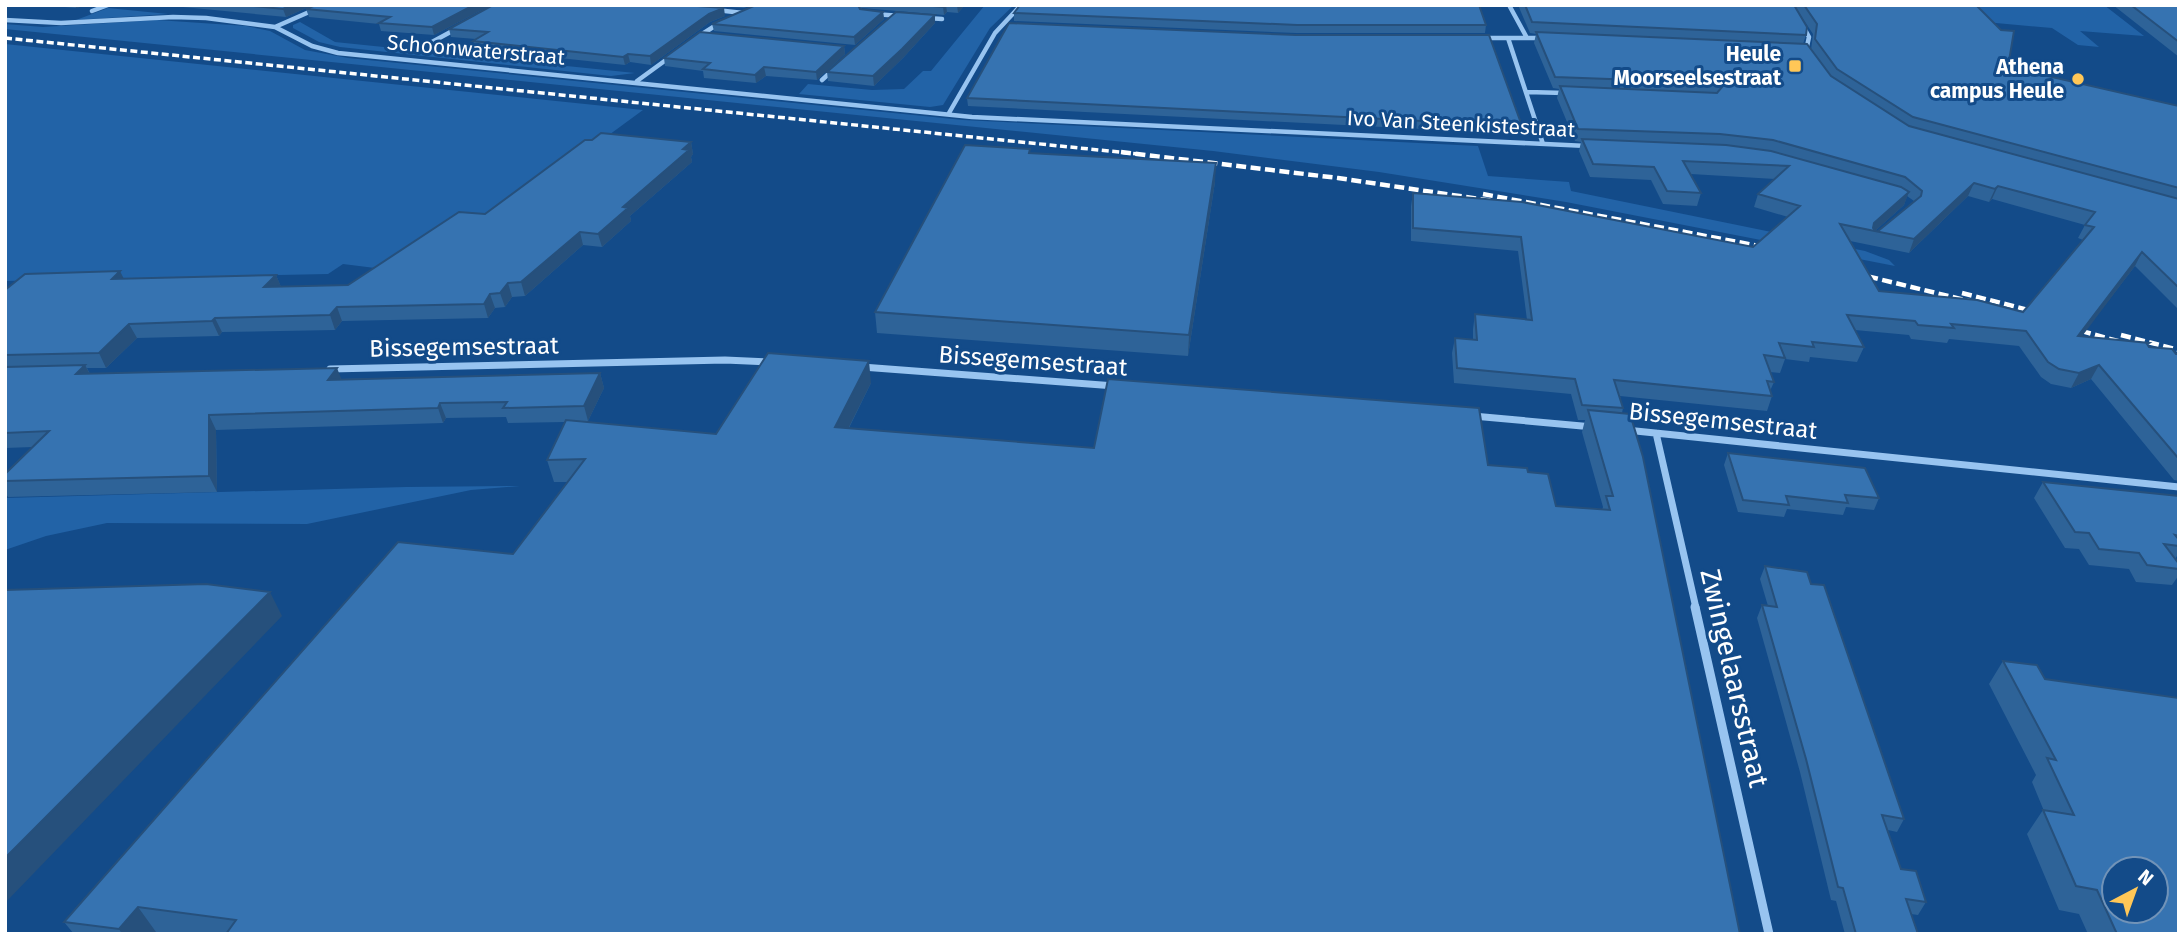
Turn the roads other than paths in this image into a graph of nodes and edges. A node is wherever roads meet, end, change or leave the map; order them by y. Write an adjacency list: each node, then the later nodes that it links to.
1 (108, 5): 7 (street)
2 (325, 5): 20 (street)
3 (1021, 5): 18 (street)
4 (1509, 5): 25 (street)
5 (706, 9): 8 (street)
6 (753, 9): 8 (street)
7 (92, 11)
8 (743, 13): 21 (street)
9 (863, 13): 10 (street)
10 (895, 16): 11 (street); 17 (street)
11 (907, 17)
12 (1797, 17): 30 (street)
13 (919, 18): 14 (street)
14 (943, 19)
15 (5, 20): 20 (street, Schoonwaterstraat)
16 (466, 23): 27 (street)
17 (885, 24)
18 (1004, 25): 19 (street); 36 (street)
19 (1018, 26)
20 (275, 27): 33 (street, Schoonwaterstraat)
21 (700, 35): 22 (street); 28 (street)
22 (713, 37)
23 (1468, 38): 24 (street)
24 (1507, 38): 25 (street); 34 (street)
25 (1527, 38): 26 (street)
26 (1555, 39)
27 (432, 42)
28 (690, 43)
29 (679, 51): 33 (street)
30 (1794, 51)
31 (839, 65): 32 (street)
32 (821, 80)
33 (636, 82): 36 (street, Schoonwaterstraat)
34 (1527, 92): 35 (street); 37 (street)
35 (1567, 93)
36 (949, 113): 37 (street, Ivo Van Steenkistestraat)
37 (1543, 144): 38 (street, Ivo Van Steenkistestraat)
38 (1598, 147)
39 (775, 362): 41 (street, Bissegemsestraat)
40 (851, 366): 42 (street, Bissegemsestraat)
41 (324, 369)
42 (1129, 387)
43 (1462, 415): 44 (street, Bissegemsestraat)
44 (1600, 428)
45 (1614, 429): 46 (street, Bissegemsestraat)
46 (1656, 433): 47 (street, Bissegemsestraat); 48 (street, Zwingelaarsstraat)
47 (2179, 487)
48 (1769, 934)

